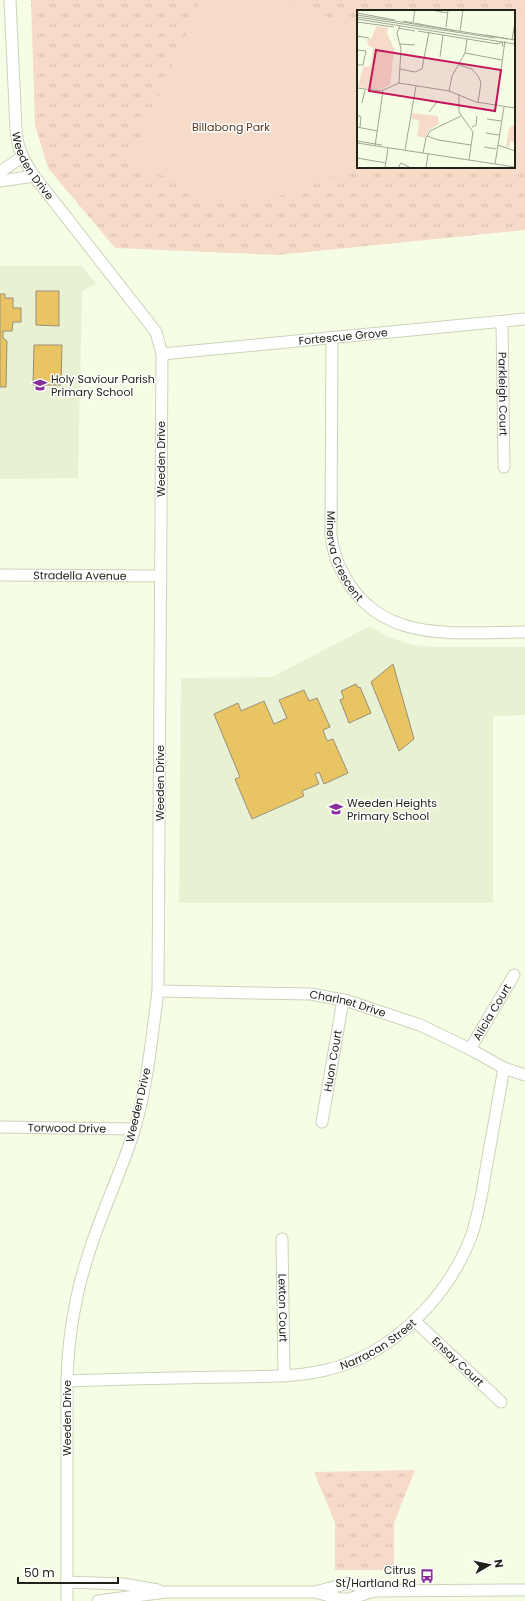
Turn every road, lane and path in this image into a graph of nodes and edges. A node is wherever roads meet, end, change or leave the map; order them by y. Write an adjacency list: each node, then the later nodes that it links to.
1 (10, 0): 2 (street, Weeden Drive)
2 (22, 157): 3 (street); 4 (street, Weeden Drive)
3 (0, 172)
4 (34, 176): 5 (street); 9 (street, Weeden Drive)
5 (0, 181)
6 (525, 319): 7 (street, Fortescue Grove)
7 (502, 322): 8 (street, Fortescue Grove); 10 (street, Parkleigh Court)
8 (332, 337): 9 (street, Fortescue Grove); 13 (street, Minerva Crescent)
9 (162, 354): 12 (street, Weeden Drive)
10 (504, 467)
11 (0, 576): 12 (street, Stradella Avenue)
12 (161, 576): 15 (street, Weeden Drive)
13 (525, 632)
14 (514, 975): 17 (street, Alicia Court)
15 (158, 991): 16 (street, Charlnet Drive); 22 (street, Weeden Drive)
16 (343, 1000): 17 (street, Charlnet Drive); 20 (street, Huon Court)
17 (470, 1049): 18 (street, Charlnet Drive)
18 (504, 1068): 19 (street, Charlnet Drive); 24 (street, Narracan Street)
19 (525, 1075)
20 (322, 1122)
21 (0, 1127): 22 (street, Torwood Drive)
22 (134, 1129): 26 (street, Weeden Drive)
23 (282, 1239): 25 (street, Lexton Court)
24 (415, 1321): 25 (street, Narracan Street); 27 (street, Ensay Court)
25 (284, 1376): 26 (street, Narracan Street)
26 (67, 1381): 28 (street, Weeden Drive)
27 (501, 1402)
28 (66, 1582): 31 (street); 33 (street, Weeden Drive)
29 (525, 1590): 30 (street)
30 (374, 1591): 32 (street); 32 (street)
31 (166, 1592): 32 (street); 34 (street)
32 (316, 1592)
33 (67, 1601)
34 (98, 1601)

